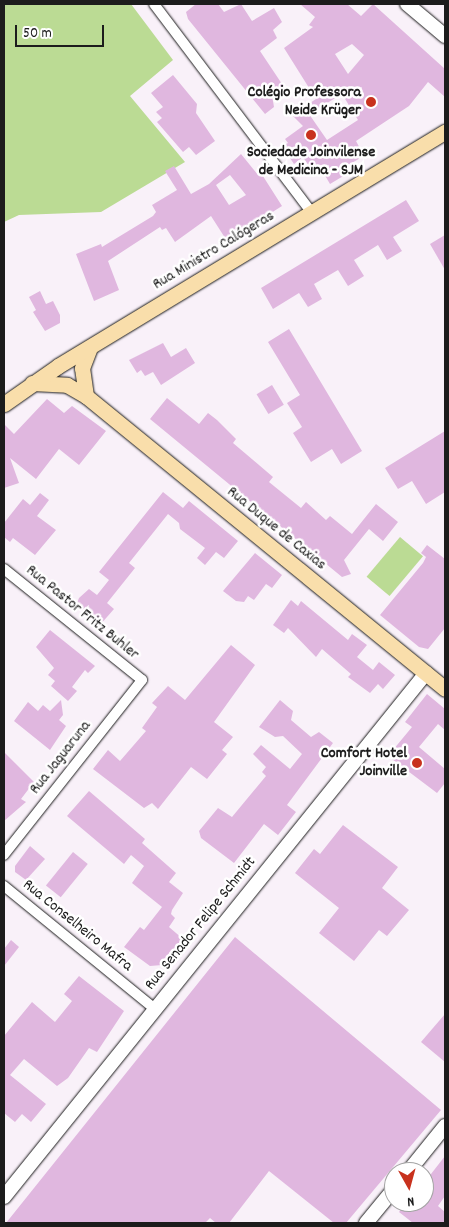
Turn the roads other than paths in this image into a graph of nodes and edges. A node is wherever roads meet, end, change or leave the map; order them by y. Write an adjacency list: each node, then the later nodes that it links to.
1 (154, 4): 5 (street)
2 (407, 4): 3 (main road)
3 (445, 36)
4 (445, 132): 5 (main road, Rua Ministro Calógeras)
5 (312, 212): 6 (main road, Rua Ministro Calógeras)
6 (90, 347): 7 (main road, Rua Ministro Calógeras); 8 (main road)
7 (32, 383): 8 (main road, Rua Duque de Caxias); 9 (main road, Rua Ministro Calógeras)
8 (86, 396): 11 (main road, Rua Duque de Caxias)
9 (4, 404)
10 (4, 569): 12 (street, Rua Pastor Fritz Buhler)
11 (426, 673): 13 (main road, Rua Duque de Caxias); 16 (main road, Rua Senador Felipe Schmidt)
12 (142, 680): 14 (street, Rua Jaguaruna)
13 (445, 689)
14 (4, 855)
15 (4, 886): 16 (street, Rua Conselheiro Mafra)
16 (155, 1009): 19 (main road, Rua Senador Felipe Schmidt)
17 (445, 1126): 18 (main road)
18 (416, 1162)
19 (4, 1197)
20 (384, 1201): 21 (main road)
21 (366, 1223)

